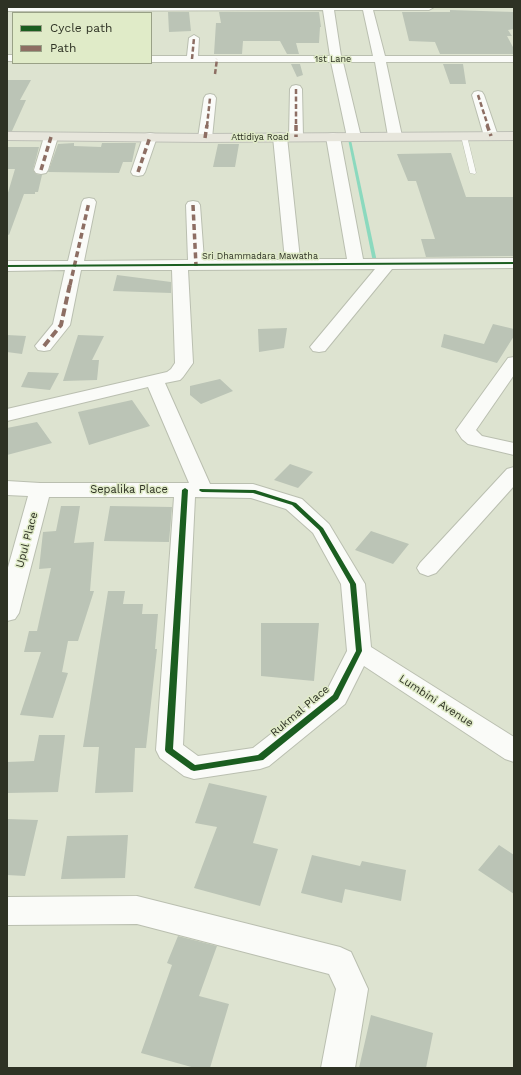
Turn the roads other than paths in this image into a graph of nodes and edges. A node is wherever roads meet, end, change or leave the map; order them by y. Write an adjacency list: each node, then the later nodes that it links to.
1 (93, 7): 2 (street); 6 (street)
2 (136, 7): 3 (street)
3 (328, 7): 4 (street); 11 (street)
4 (367, 7): 5 (street); 12 (street)
5 (430, 7)
6 (7, 8)
7 (194, 38): 9 (street)
8 (152, 59): 9 (street, 1st Lane)
9 (192, 59): 10 (street, 1st Lane)
10 (217, 59): 11 (street, 1st Lane); 14 (street)
11 (336, 59): 12 (street, 1st Lane); 28 (street)
12 (380, 59): 13 (street, 1st Lane); 20 (street)
13 (514, 59)
14 (215, 74)
15 (296, 89): 26 (street)
16 (478, 95): 22 (street)
17 (210, 98): 29 (street)
18 (7, 136): 19 (main road, Attidiya Road)
19 (51, 136): 24 (main road, Attidiya Road); 30 (street)
20 (395, 136): 21 (main road, Attidiya Road); 28 (main road, Attidiya Road)
21 (464, 136): 22 (main road, Attidiya Road); 32 (lane)
22 (491, 136): 23 (main road, Attidiya Road)
23 (514, 136)
24 (150, 137): 29 (main road, Attidiya Road); 31 (street)
25 (280, 137): 26 (main road, Attidiya Road); 29 (main road, Attidiya Road); 37 (street)
26 (296, 137): 27 (main road, Attidiya Road)
27 (333, 137): 28 (main road, Attidiya Road); 38 (street)
28 (354, 137)
29 (205, 138)
30 (41, 170)
31 (138, 172)
32 (473, 173)
33 (89, 202): 40 (street)
34 (193, 205): 41 (street)
35 (514, 263): 36 (street, Sri Dhammadara Mawatha)
36 (387, 264): 38 (street, Sri Dhammadara Mawatha); 43 (street)
37 (292, 265): 38 (street, Sri Dhammadara Mawatha); 41 (street, Sri Dhammadara Mawatha)
38 (356, 265)
39 (7, 266): 40 (street, Sri Dhammadara Mawatha)
40 (75, 266): 41 (street, Sri Dhammadara Mawatha); 42 (street)
41 (188, 266): 45 (street)
42 (44, 346)
43 (319, 347)
44 (514, 362): 47 (street)
45 (154, 380): 46 (street); 51 (street)
46 (7, 415)
47 (514, 450)
48 (514, 473): 52 (street)
49 (7, 488): 50 (street, Sepalika Place)
50 (40, 490): 51 (street, Sepalika Place); 53 (street, Upul Place)
51 (193, 490): 54 (street); 54 (street, Rukmal Place)
52 (428, 568)
53 (7, 613)
54 (359, 651): 55 (street, Lumbini Avenue)
55 (514, 751)
56 (7, 911): 57 (street)
57 (338, 1068)

